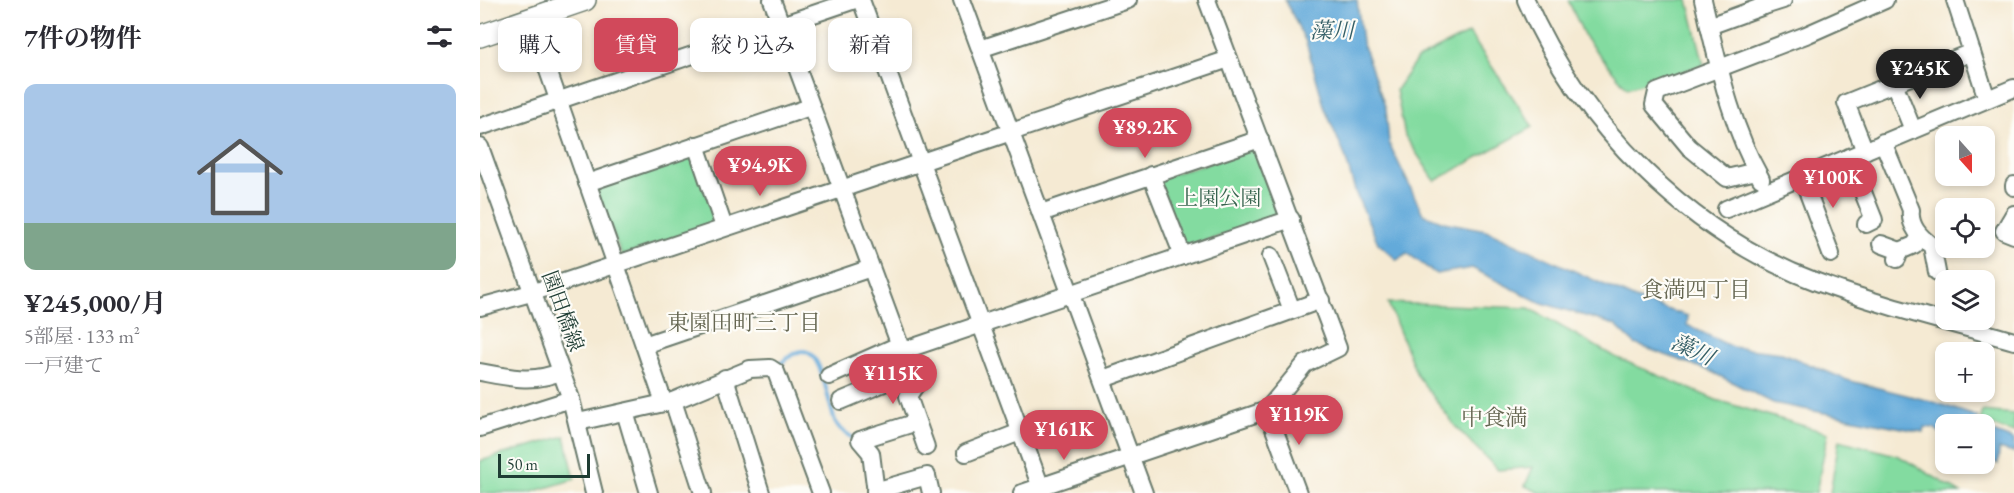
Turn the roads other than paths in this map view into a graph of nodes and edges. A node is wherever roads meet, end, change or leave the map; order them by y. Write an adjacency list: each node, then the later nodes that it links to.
1 (585, 0): 15 (main road)
2 (772, 0): 16 (street)
3 (855, 0): 17 (street)
4 (861, 0): 41 (street)
5 (962, 0): 21 (street)
6 (1128, 0): 14 (street)
7 (1207, 0): 24 (street)
8 (1526, 0): 69 (street)
9 (1702, 0): 18 (street)
10 (1783, 0): 13 (street)
11 (1885, 0): 25 (street)
12 (1955, 0): 22 (street)
13 (1763, 3): 18 (street)
14 (1102, 4): 21 (street)
15 (533, 18)
16 (779, 18)
17 (802, 18)
18 (1709, 26): 25 (street)
19 (498, 30): 20 (main road)
20 (480, 36)
21 (980, 49): 35 (street)
22 (1972, 52): 28 (street); 30 (street)
23 (690, 56): 31 (street)
24 (1229, 58): 35 (street); 36 (street)
25 (1718, 70): 42 (street); 42 (street)
26 (547, 72): 31 (street)
27 (798, 72): 32 (street)
28 (1894, 83): 34 (street); 40 (street)
29 (2014, 88): 30 (street)
30 (1988, 99): 34 (street)
31 (557, 101): 33 (street); 45 (street)
32 (810, 107): 38 (street); 46 (street)
33 (480, 127)
34 (1913, 130): 37 (street)
35 (1006, 133): 41 (street); 49 (street)
36 (1260, 139): 43 (street); 51 (street)
37 (1883, 142): 40 (street); 55 (street)
38 (696, 145): 45 (street); 53 (street)
39 (480, 147): 63 (street, 園田橋線)
40 (1857, 154): 44 (street); 52 (street)
41 (920, 162): 46 (street); 68 (street)
42 (1756, 171): 47 (street)
43 (1151, 175): 49 (street); 58 (street)
44 (1802, 177): 47 (street); 57 (street)
45 (587, 183): 60 (street)
46 (842, 188): 53 (street); 61 (street)
47 (1767, 190): 48 (street)
48 (1726, 209)
49 (1041, 213): 64 (street)
50 (2014, 214): 54 (street)
51 (1291, 219): 58 (street); 65 (street)
52 (1874, 220)
53 (724, 227): 60 (street)
54 (2014, 235)
55 (1920, 237): 56 (street); 62 (street)
56 (1881, 244)
57 (1831, 254)
58 (1183, 256): 64 (street)
59 (1271, 256): 67 (street)
60 (616, 263): 63 (street); 70 (street)
61 (871, 268): 70 (street); 71 (street)
62 (1937, 270)
63 (531, 293): 66 (street); 72 (street, 園田橋線)
64 (1066, 296): 68 (street); 77 (street)
65 (1321, 300): 67 (street); 81 (street)
66 (480, 308)
67 (1292, 310): 77 (street)
68 (980, 323): 71 (street); 86 (street)
69 (2014, 340)
70 (644, 345): 80 (street)
71 (901, 348): 74 (street); 75 (street)
72 (561, 371): 73 (street); 78 (street, 園田橋線)
73 (480, 372)
74 (910, 372): 79 (street); 84 (street)
75 (829, 376)
76 (724, 378): 80 (street); 95 (street); 96 (street)
77 (1102, 379): 89 (street)
78 (570, 399): 83 (street, 園田橋線); 85 (street)
79 (841, 401)
80 (668, 402): 82 (street); 94 (street)
81 (1267, 410): 89 (street); 100 (street)
82 (625, 412): 83 (street); 93 (street)
83 (578, 422): 92 (street, 園田橋線)
84 (917, 422): 87 (street); 91 (street)
85 (480, 428)
86 (1020, 432): 88 (street); 90 (street)
87 (926, 447)
88 (966, 453)
89 (1125, 459): 90 (street); 99 (street)
90 (1042, 490): 98 (street)
91 (876, 492): 97 (street)
92 (594, 493)
93 (649, 493)
94 (703, 493)
95 (761, 493)
96 (821, 493)
97 (931, 493)
98 (1022, 493)
99 (1144, 493)
100 (1298, 493)

